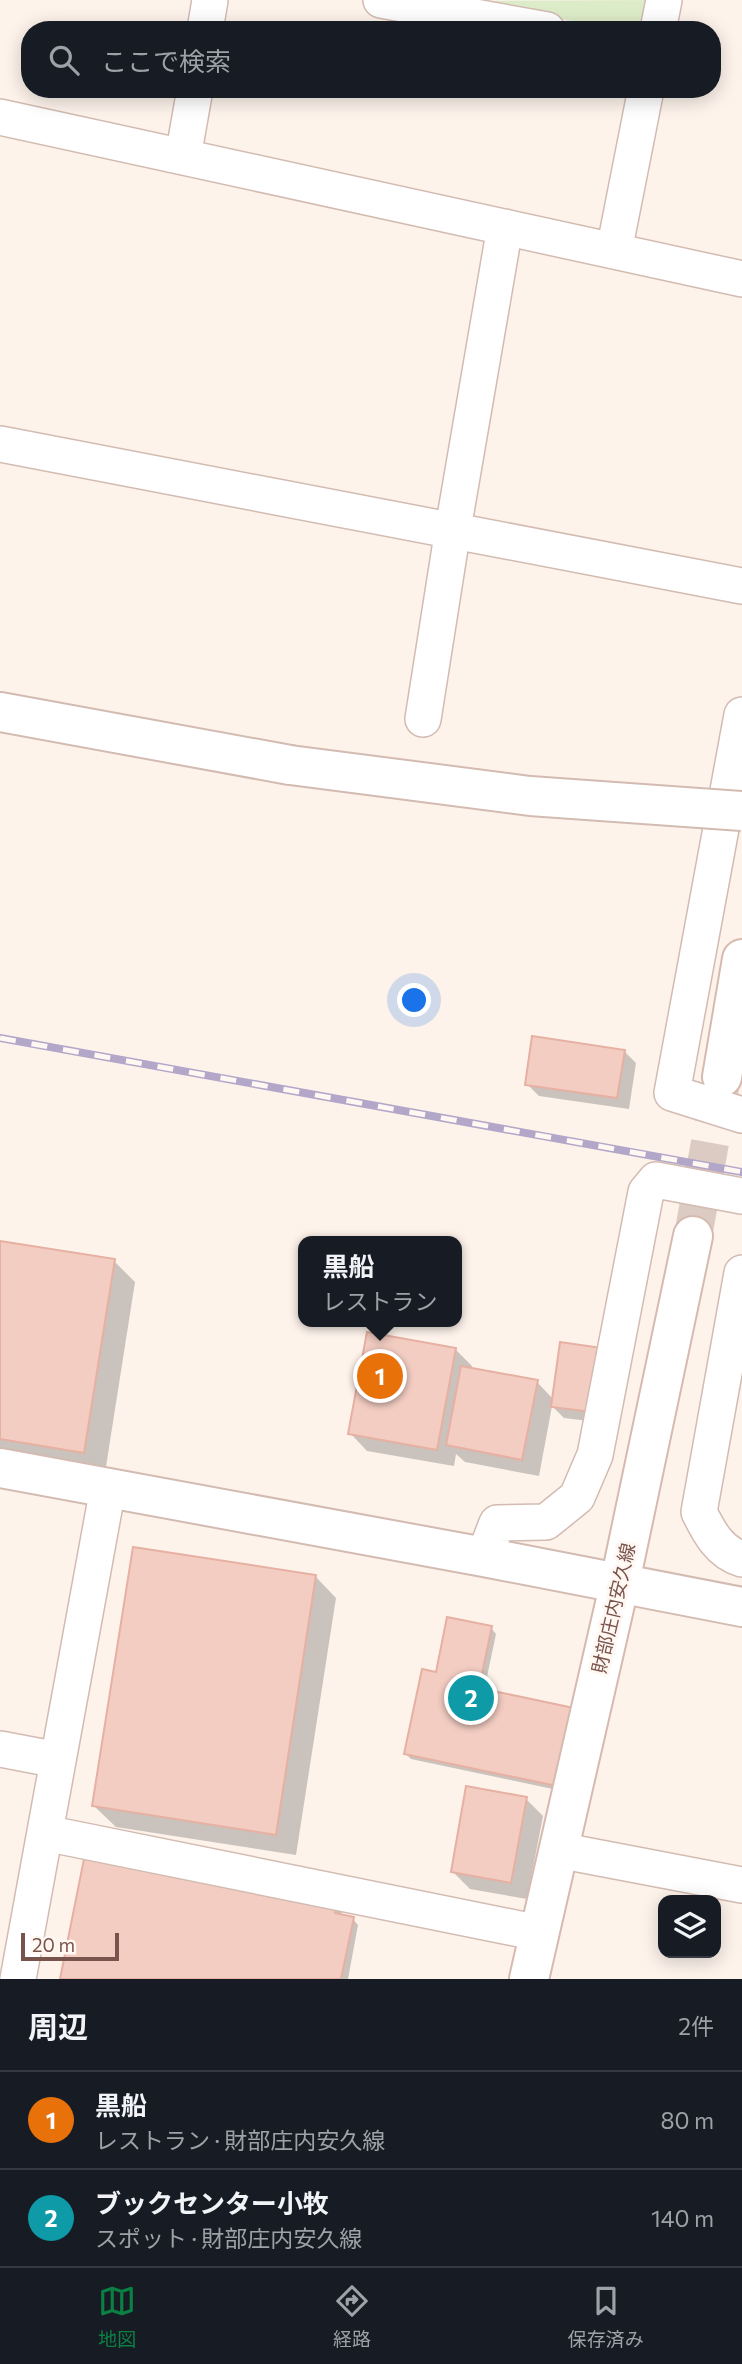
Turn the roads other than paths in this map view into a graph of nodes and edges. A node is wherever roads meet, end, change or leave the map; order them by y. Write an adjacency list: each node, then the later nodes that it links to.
1 (210, 0): 5 (street)
2 (381, 0): 4 (street)
3 (664, 0): 7 (street)
4 (448, 6): 6 (street)
5 (206, 21)
6 (510, 21)
7 (660, 21)
8 (193, 98): 11 (street)
9 (644, 98): 13 (street)
10 (0, 117): 11 (street)
11 (183, 157): 12 (street)
12 (505, 227): 13 (street); 16 (street)
13 (614, 251): 14 (street)
14 (742, 279)
15 (0, 444): 16 (street)
16 (453, 529): 17 (street); 20 (street)
17 (742, 586)
18 (0, 712): 21 (street, bridge)
19 (742, 715): 24 (street)
20 (423, 719)
21 (742, 811)
22 (742, 959): 23 (street)
23 (722, 1077)
24 (742, 1115)
25 (742, 1196): 30 (street)
26 (693, 1236): 32 (street, 財部庄内安久線)
27 (742, 1273): 31 (street)
28 (0, 1468): 29 (street)
29 (108, 1488): 30 (street); 35 (street)
30 (484, 1557): 32 (street)
31 (742, 1559)
32 (620, 1583): 33 (street); 37 (street, 財部庄内安久線)
33 (742, 1607)
34 (0, 1749): 35 (street)
35 (58, 1760): 36 (street)
36 (45, 1833): 39 (street); 40 (street)
37 (558, 1850): 38 (street); 39 (street, 財部庄内安久線)
38 (742, 1885)
39 (539, 1933): 41 (street, 財部庄内安久線)
40 (18, 1979)
41 (529, 1979)

